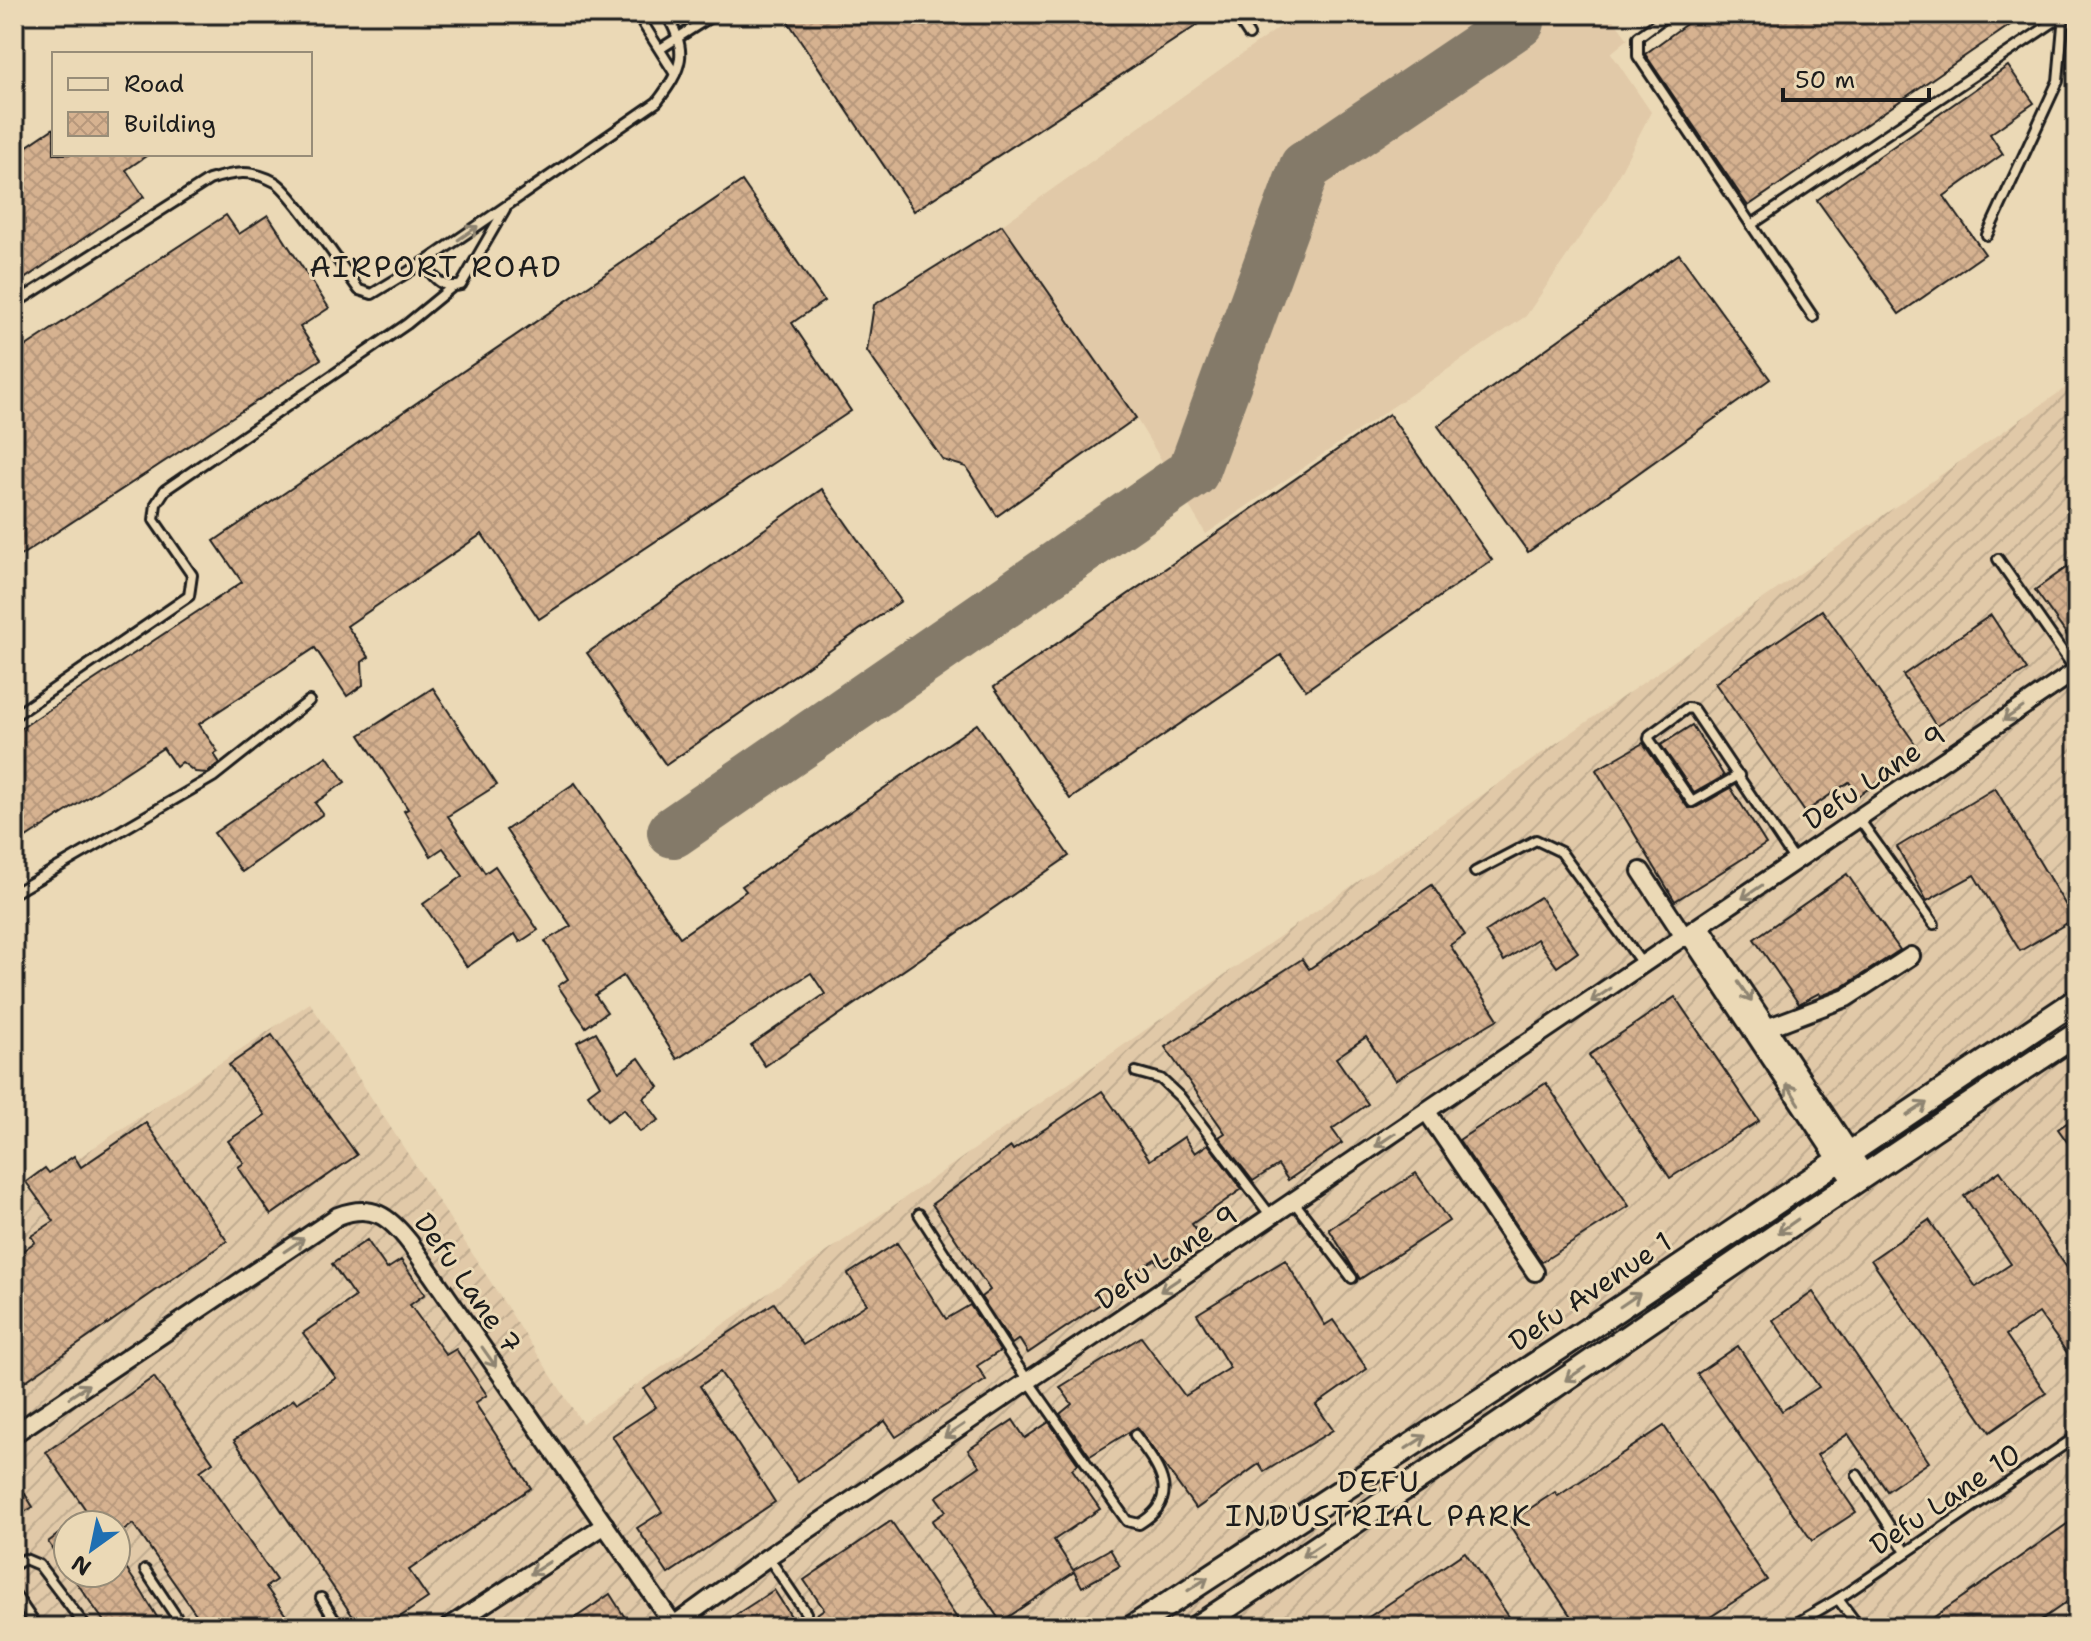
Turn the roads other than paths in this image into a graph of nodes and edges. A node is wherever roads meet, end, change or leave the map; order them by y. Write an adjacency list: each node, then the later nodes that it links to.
1 (637, 14): 9 (lane)
2 (666, 14): 8 (lane)
3 (715, 14): 8 (lane)
4 (1235, 14): 7 (lane)
5 (1669, 14): 12 (lane)
6 (2064, 14): 12 (lane); 13 (lane)
7 (1249, 35)
8 (680, 36): 9 (lane); 10 (lane)
9 (660, 49): 10 (lane)
10 (675, 74): 11 (lane)
11 (508, 205): 14 (lane, one-way to 11); 15 (lane)
12 (1751, 225): 17 (lane)
13 (1987, 235)
14 (428, 260): 15 (lane); 16 (lane)
15 (452, 287): 21 (lane)
16 (14, 304)
17 (1813, 317)
18 (1998, 559): 19 (lane)
19 (2076, 670): 23 (street, Defu Lane 9, one-way to 23)
20 (309, 701): 27 (lane)
21 (14, 716)
22 (1739, 775): 22 (lane); 24 (lane)
23 (1859, 819): 24 (street, Defu Lane 9); 28 (lane)
24 (1796, 862): 29 (street, Defu Lane 9, one-way to 29)
25 (1641, 871): 29 (street)
26 (1475, 872): 31 (lane)
27 (14, 893)
28 (1934, 924)
29 (1692, 933): 31 (street, Defu Lane 9); 33 (street, one-way to 33); 37 (street, one-way to 29)
30 (1911, 956): 33 (street)
31 (1643, 966): 36 (street, Defu Lane 9, one-way to 36)
32 (2077, 1000): 37 (main road, Defu Avenue 1, one-way to 32)
33 (1769, 1027): 37 (street)
34 (2077, 1034): 38 (main road, Defu Avenue 1)
35 (1136, 1072): 41 (lane)
36 (1427, 1112): 39 (street, Defu Lane 9, one-way to 39); 42 (street)
37 (1844, 1154): 38 (street); 65 (main road, Defu Avenue 1, one-way to 37)
38 (1858, 1178): 66 (main road, Defu Avenue 1, one-way to 66)
39 (1294, 1202): 41 (street, Defu Lane 9); 43 (lane)
40 (919, 1214): 44 (lane)
41 (1271, 1217): 44 (street, Defu Lane 9, one-way to 44)
42 (1535, 1272)
43 (1352, 1278)
44 (1029, 1380): 46 (lane); 51 (street, Defu Lane 9, one-way to 51)
45 (14, 1434): 49 (street, Defu Lane 7, one-way to 49)
46 (1135, 1435)
47 (2077, 1436): 50 (lane, Defu Lane 10)
48 (1857, 1475): 50 (lane)
49 (605, 1525): 59 (street, Defu Lane 7); 64 (street, one-way to 64)
50 (1906, 1552): 56 (lane, Defu Lane 10)
51 (768, 1557): 57 (lane); 59 (street, Defu Lane 9)
52 (14, 1565): 61 (lane)
53 (145, 1570): 62 (lane)
54 (14, 1593): 60 (lane)
55 (321, 1598): 63 (lane)
56 (1838, 1599): 67 (lane, Defu Lane 10); 68 (lane)
57 (806, 1613)
58 (2077, 1618): 69 (lane)
59 (674, 1626)
60 (37, 1627)
61 (86, 1627)
62 (183, 1627)
63 (339, 1627)
64 (449, 1627)
65 (1133, 1627)
66 (1197, 1627)
67 (1790, 1627)
68 (1859, 1627)
69 (2064, 1627)

